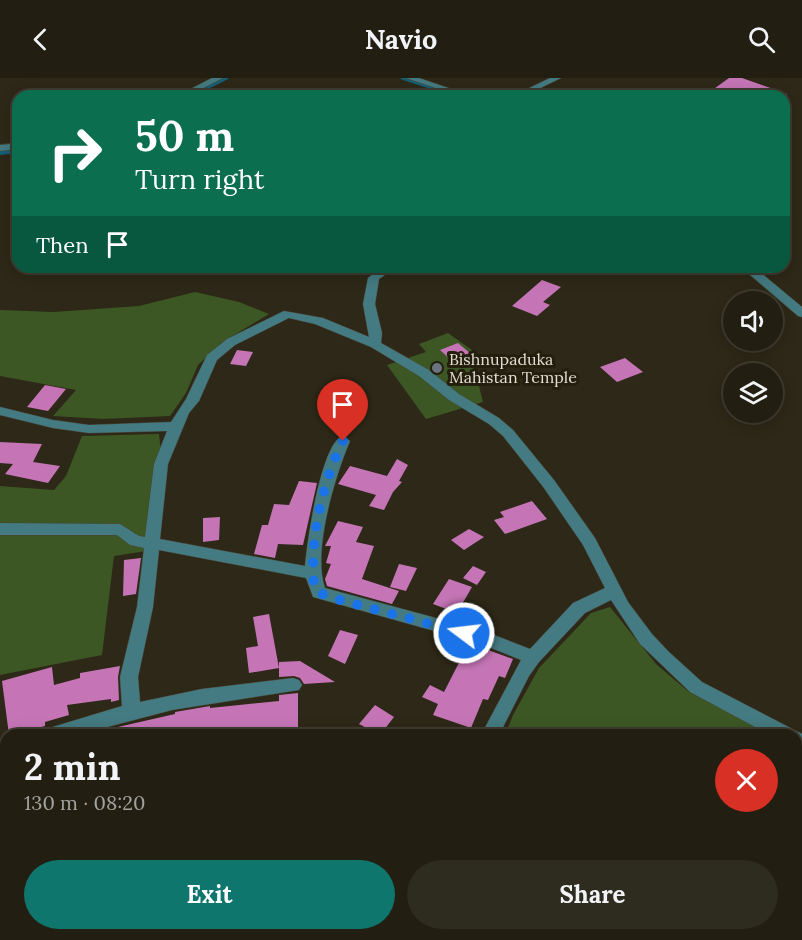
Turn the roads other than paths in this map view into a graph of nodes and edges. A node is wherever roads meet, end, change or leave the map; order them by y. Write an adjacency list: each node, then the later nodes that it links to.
1 (219, 78): 4 (street)
2 (410, 78): 5 (street)
3 (557, 78): 6 (street)
4 (194, 90)
5 (449, 90)
6 (531, 90)
7 (381, 273): 10 (street)
8 (754, 273): 9 (street)
9 (802, 314)
10 (375, 344): 12 (street); 17 (street)
11 (0, 411): 12 (street)
12 (177, 426): 15 (street)
13 (343, 441): 16 (street)
14 (0, 530): 15 (street)
15 (151, 544): 16 (street); 20 (street)
16 (313, 573): 18 (street)
17 (613, 591): 18 (street); 23 (street)
18 (533, 657): 22 (street)
19 (293, 685): 20 (street)
20 (132, 712): 21 (street)
21 (70, 729)
22 (493, 729)
23 (776, 729)

